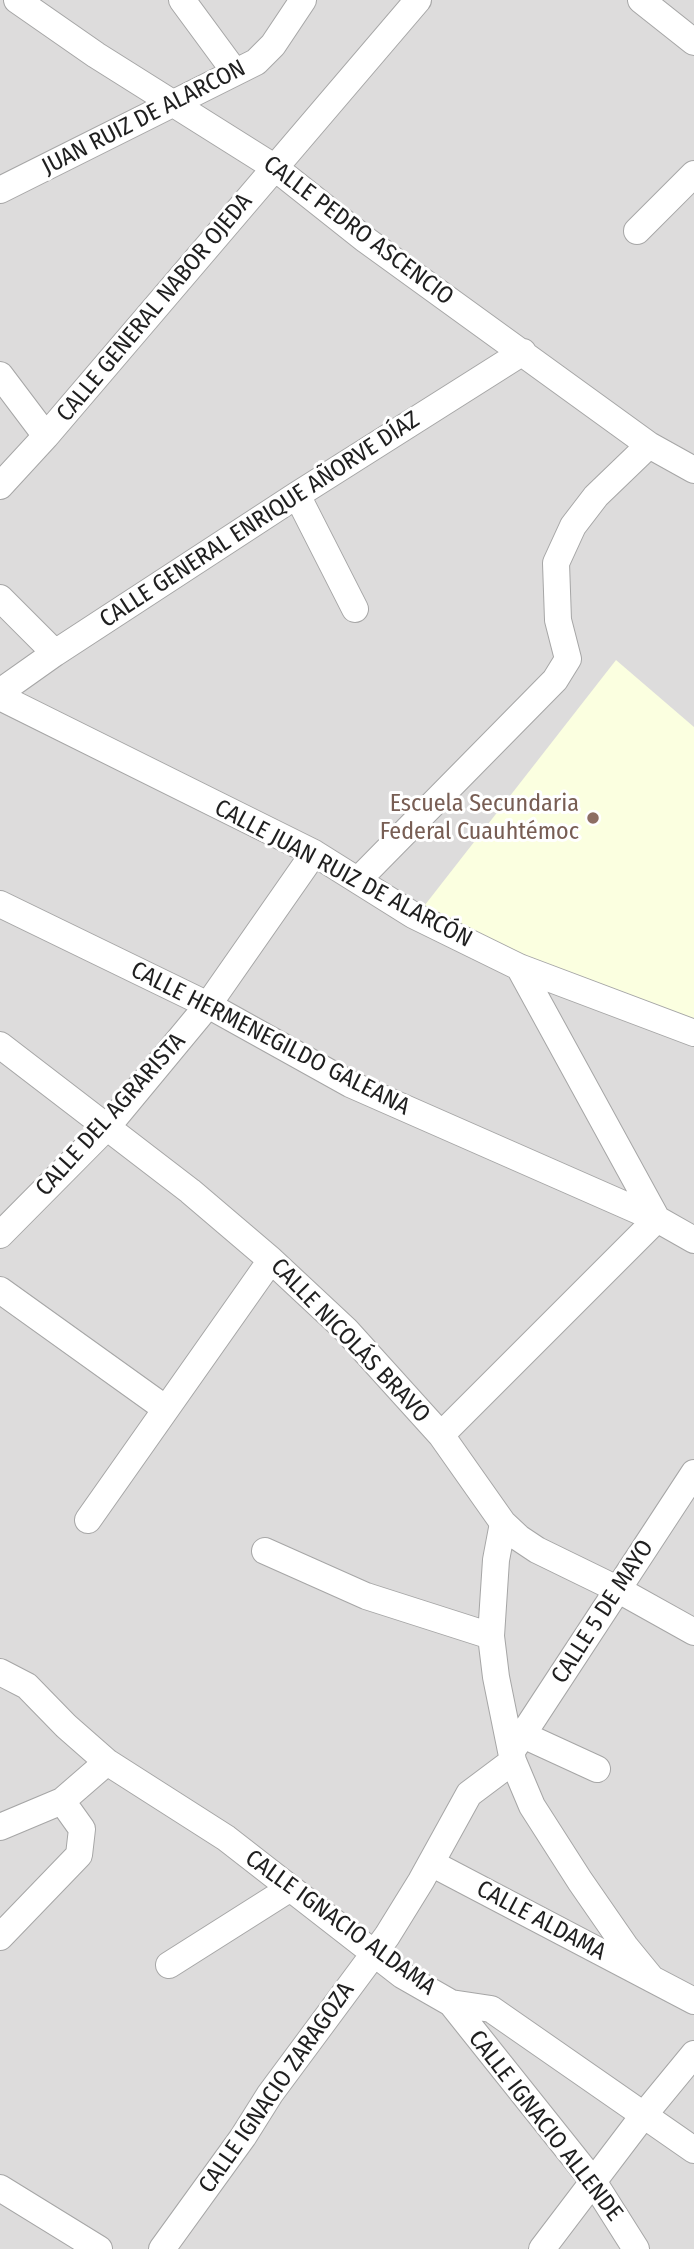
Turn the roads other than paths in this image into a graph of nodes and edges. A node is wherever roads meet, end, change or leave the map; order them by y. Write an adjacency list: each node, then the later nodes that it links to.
1 (17, 0): 8 (street, CALLE PEDRO ASCENCIO)
2 (182, 0): 7 (street)
3 (303, 0): 7 (street, JUAN RUIZ DE ALARCON)
4 (418, 0): 9 (street, CALLE GENERAL NABOR OJEDA)
5 (641, 0): 6 (street)
6 (694, 42)
7 (235, 72): 8 (street, JUAN RUIZ DE ALARCON)
8 (175, 104): 9 (street, CALLE PEDRO ASCENCIO); 11 (street, JUAN RUIZ DE ALARCON)
9 (274, 167): 13 (street, CALLE PEDRO ASCENCIO); 15 (street, CALLE GENERAL NABOR OJEDA)
10 (694, 174): 12 (street)
11 (0, 190)
12 (637, 231)
13 (523, 352): 16 (street, CALLE PEDRO ASCENCIO); 19 (street, CALLE GENERAL ENRIQUE AÑORVE DÍAZ)
14 (0, 375): 15 (street)
15 (46, 436): 18 (street, CALLE GENERAL NABOR OJEDA)
16 (649, 445): 17 (street, CALLE PEDRO ASCENCIO); 26 (street)
17 (694, 470)
18 (0, 486)
19 (297, 495): 21 (street); 22 (street, CALLE GENERAL ENRIQUE AÑORVE DÍAZ)
20 (0, 598): 22 (street)
21 (355, 609)
22 (55, 653): 23 (street, CALLE GENERAL ENRIQUE AÑORVE DÍAZ)
23 (0, 692)
24 (0, 697): 25 (street, CALLE JUAN RUIZ DE ALARCÓN)
25 (314, 853): 26 (street, CALLE JUAN RUIZ DE ALARCÓN); 29 (street, CALLE DEL AGRARISTA)
26 (359, 879): 28 (street, CALLE JUAN RUIZ DE ALARCÓN)
27 (0, 904): 29 (street, CALLE HERMENEGILDO GALEANA)
28 (519, 967): 30 (street, CALLE JUAN RUIZ DE ALARCÓN); 33 (street)
29 (208, 1005): 32 (street, CALLE DEL AGRARISTA); 33 (street, CALLE HERMENEGILDO GALEANA)
30 (694, 1033)
31 (0, 1045): 32 (street, CALLE NICOLÁS BRAVO)
32 (107, 1127): 34 (street, CALLE DEL AGRARISTA); 36 (street, CALLE NICOLÁS BRAVO)
33 (657, 1219): 35 (street, CALLE HERMENEGILDO GALEANA); 39 (street)
34 (0, 1235)
35 (694, 1240)
36 (271, 1260): 38 (street); 39 (street, CALLE NICOLÁS BRAVO)
37 (0, 1290): 38 (street)
38 (166, 1409): 41 (street)
39 (441, 1435): 42 (street, CALLE NICOLÁS BRAVO)
40 (694, 1473): 44 (street, CALLE 5 DE MAYO)
41 (88, 1520)
42 (503, 1523): 44 (street, CALLE NICOLÁS BRAVO); 46 (street)
43 (265, 1551): 46 (street)
44 (617, 1589): 45 (street, CALLE NICOLÁS BRAVO); 48 (street, CALLE 5 DE MAYO)
45 (694, 1632)
46 (491, 1636): 48 (street)
47 (0, 1672): 49 (street, CALLE IGNACIO ALDAMA)
48 (516, 1749): 50 (street); 53 (street, CALLE IGNACIO ZARAGOZA); 58 (street)
49 (107, 1762): 51 (street); 54 (street, CALLE IGNACIO ALDAMA)
50 (597, 1769)
51 (62, 1801): 52 (street); 55 (street)
52 (0, 1828)
53 (431, 1863): 56 (street, CALLE IGNACIO ZARAGOZA); 58 (street, CALLE ALDAMA)
54 (289, 1889): 56 (street, CALLE IGNACIO ALDAMA); 57 (street)
55 (0, 1937)
56 (373, 1954): 60 (street, CALLE IGNACIO ALDAMA); 67 (street, CALLE IGNACIO ZARAGOZA)
57 (169, 1965)
58 (652, 1979): 59 (street, CALLE ALDAMA)
59 (694, 2001)
60 (451, 2003): 62 (street, CALLE IGNACIO ALDAMA); 64 (street, CALLE IGNACIO ALLENDE)
61 (694, 2054): 62 (street)
62 (643, 2116): 63 (street, CALLE IGNACIO ALDAMA); 64 (street)
63 (694, 2150)
64 (593, 2181): 68 (street); 69 (street, CALLE IGNACIO ALLENDE)
65 (0, 2188): 66 (street)
66 (99, 2249)
67 (162, 2249)
68 (542, 2249)
69 (636, 2249)

